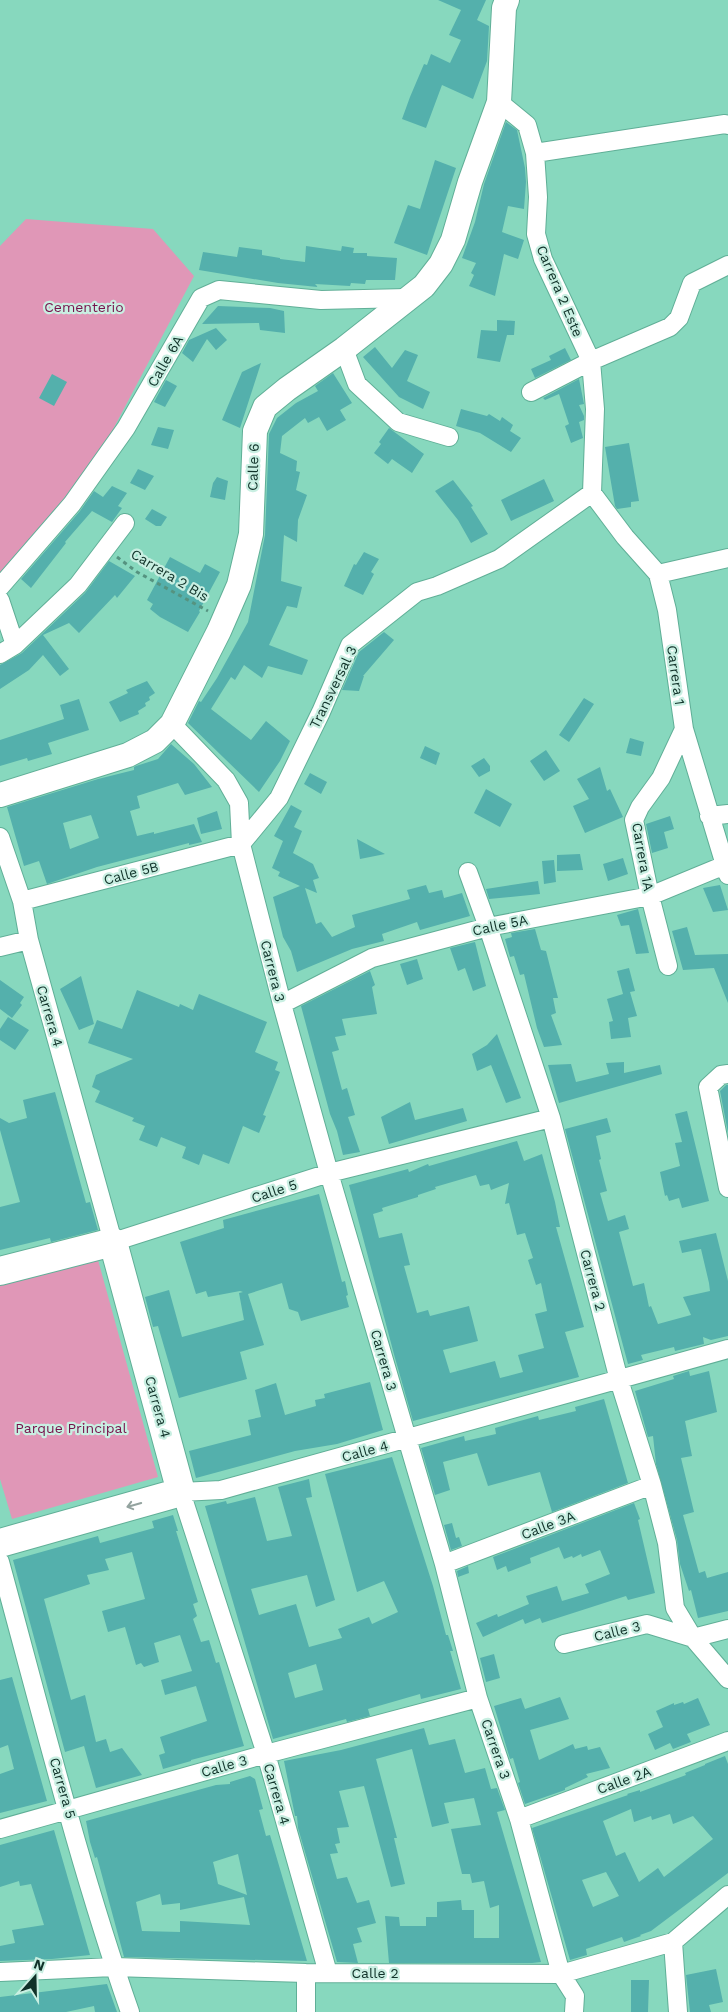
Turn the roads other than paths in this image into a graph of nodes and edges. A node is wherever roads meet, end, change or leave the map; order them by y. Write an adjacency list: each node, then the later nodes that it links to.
1 (507, 0): 2 (main road, Calle 6)
2 (499, 102): 4 (street, Carrera 2 Este); 6 (main road, Calle 6)
3 (728, 125): 4 (street)
4 (534, 153): 8 (street, Carrera 2 Este)
5 (728, 265): 8 (street)
6 (407, 298): 7 (main road, Calle 6); 15 (street, Calle 6A)
7 (344, 349): 10 (street); 18 (main road, Calle 6)
8 (591, 361): 9 (street); 11 (street, Carrera 2 Este)
9 (531, 392)
10 (449, 436)
11 (592, 493): 14 (street, Carrera 1); 24 (street, Transversal 3)
12 (125, 523): 17 (street)
13 (728, 558): 14 (street)
14 (658, 574): 19 (street, Carrera 1)
15 (0, 587)
16 (0, 600): 17 (street)
17 (8, 650)
18 (172, 724): 20 (main road, Calle 6); 24 (street, Carrera 3)
19 (684, 730): 22 (street, Carrera 1); 27 (street, Carrera 1A)
20 (0, 795)
21 (728, 814): 22 (street)
22 (709, 816): 25 (street, Carrera 1)
23 (0, 837): 28 (street, Carrera 4)
24 (241, 844): 28 (street, Calle 5B); 33 (street, Carrera 3)
25 (726, 870): 27 (street, Calle 5A)
26 (468, 872): 29 (street, Carrera 2)
27 (650, 896): 29 (street, Calle 5A); 32 (street, Carrera 1A)
28 (22, 901): 30 (street, Carrera 4)
29 (488, 927): 33 (street, Calle 5A); 35 (street, Carrera 2)
30 (29, 940): 31 (street); 38 (street, Carrera 4)
31 (0, 947)
32 (668, 966)
33 (282, 1004): 36 (street, Carrera 3)
34 (728, 1074): 37 (street)
35 (551, 1118): 36 (street, Calle 5); 41 (street, Carrera 2)
36 (329, 1173): 38 (street, Calle 5); 42 (street, Carrera 3)
37 (728, 1188)
38 (113, 1242): 39 (main road, Calle 5); 44 (main road, Carrera 4)
39 (0, 1270)
40 (728, 1349): 41 (street, Calle 4)
41 (619, 1380): 42 (street, Calle 4); 43 (street, Carrera 2)
42 (408, 1439): 44 (street, Calle 4); 47 (street, Carrera 3)
43 (652, 1485): 47 (street, Calle 3A); 49 (street, Carrera 2)
44 (181, 1492): 45 (main road, Calle 4, one-way to 45); 54 (street, Carrera 4)
45 (0, 1543)
46 (0, 1562): 55 (street, Carrera 5)
47 (444, 1564): 52 (street, Carrera 3)
48 (728, 1629): 49 (street)
49 (693, 1638): 50 (street, Calle 3); 51 (street, Carrera 2)
50 (564, 1644)
51 (728, 1679)
52 (478, 1698): 54 (street, Calle 3); 56 (street, Carrera 3)
53 (728, 1741): 56 (street, Calle 2A)
54 (266, 1754): 55 (street, Calle 3); 63 (street, Carrera 4)
55 (69, 1810): 57 (street, Calle 3); 60 (street, Carrera 5)
56 (519, 1819): 64 (street, Carrera 3)
57 (0, 1829)
58 (728, 1895): 59 (street, Calle 2)
59 (672, 1942): 64 (street, Calle 2); 68 (street)
60 (114, 1967): 61 (street, Calle 2); 62 (street, Calle 2); 65 (street, Carrera 5)
61 (0, 1972)
62 (306, 1973): 63 (street, Calle 2); 66 (street)
63 (328, 1973): 64 (street, Calle 2)
64 (561, 1974): 67 (street, Carrera 3)
65 (130, 2012)
66 (306, 2012)
67 (574, 2012)
68 (678, 2012)

